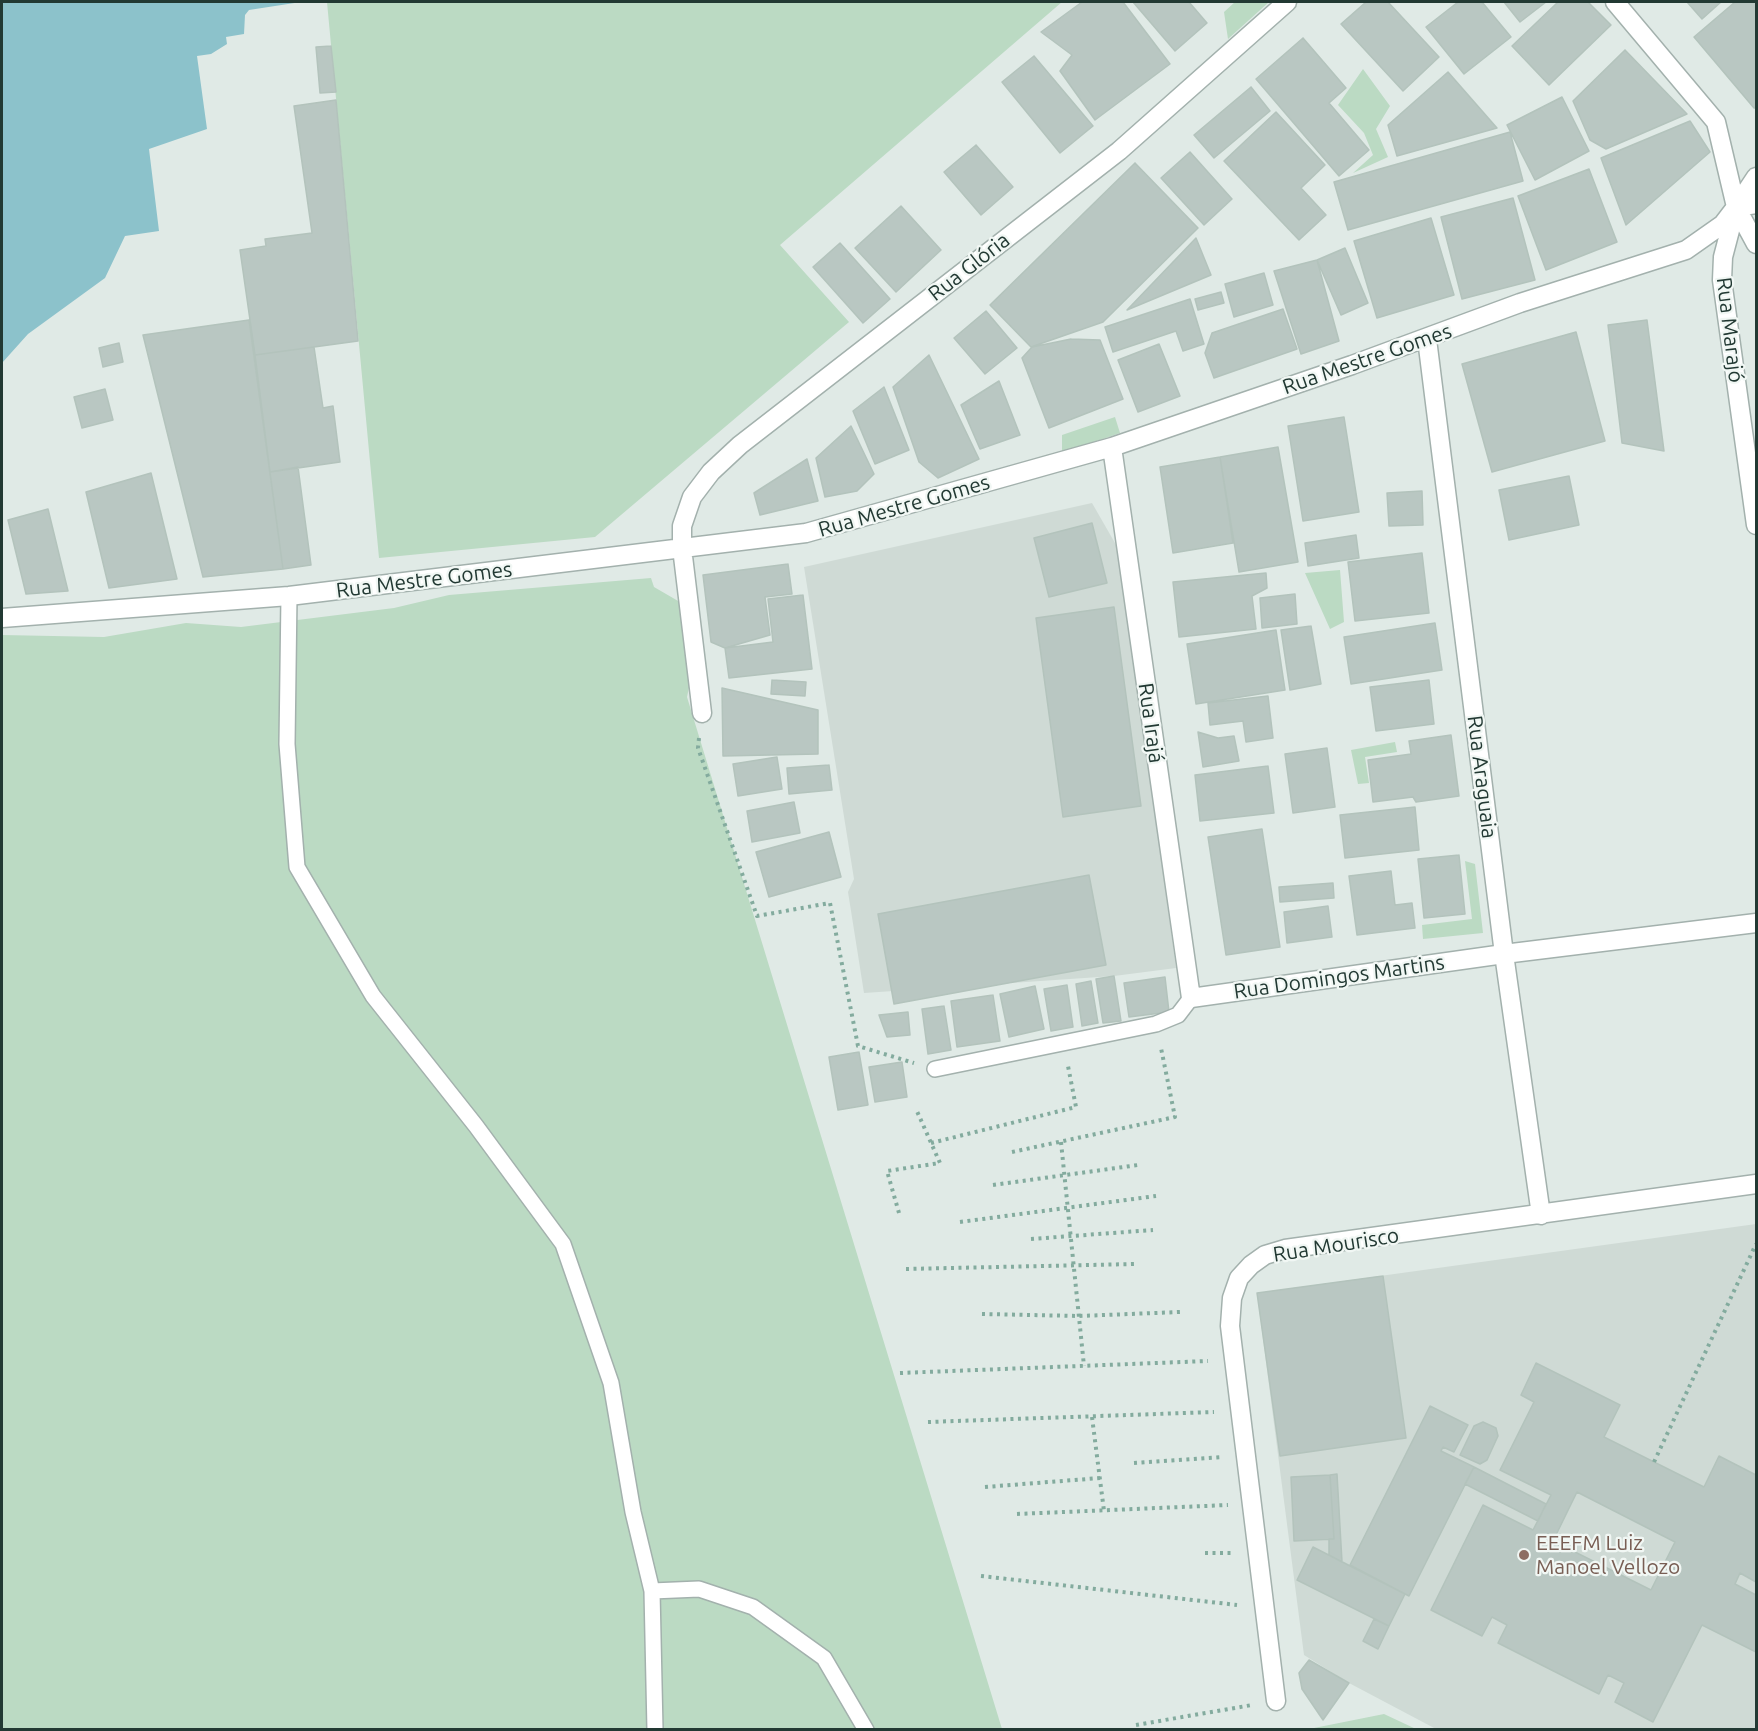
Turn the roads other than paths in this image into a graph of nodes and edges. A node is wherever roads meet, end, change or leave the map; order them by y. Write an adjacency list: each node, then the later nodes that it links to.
1 (1287, 2): 10 (street, Rua Glória)
2 (1615, 2): 5 (street, Rua Marajó)
3 (1756, 177): 5 (street)
4 (1756, 204): 5 (street)
5 (1736, 207): 6 (street, Rua Marajó); 7 (street, Rua Mestre Gomes); 9 (street, Rua Marajó)
6 (1756, 244)
7 (1427, 339): 8 (street, Rua Mestre Gomes); 15 (street, Rua Araguaia)
8 (1112, 447): 10 (street, Rua Mestre Gomes); 16 (street, Rua Irajá)
9 (1756, 525)
10 (682, 548): 11 (street, Rua Mestre Gomes); 13 (street, Rua Glória)
11 (289, 596): 12 (street, Rua Mestre Gomes); 20 (lane)
12 (2, 618)
13 (702, 713)
14 (1756, 923): 15 (street, Rua Domingos Martins)
15 (1504, 954): 16 (street, Rua Domingos Martins); 19 (street, Rua Araguaia)
16 (1191, 998): 17 (lane)
17 (935, 1069)
18 (1756, 1184): 19 (street, Rua Mourisco)
19 (1541, 1215): 21 (street, Rua Mourisco)
20 (652, 1592): 22 (lane); 23 (lane)
21 (1276, 1701)
22 (655, 1730)
23 (866, 1730)

